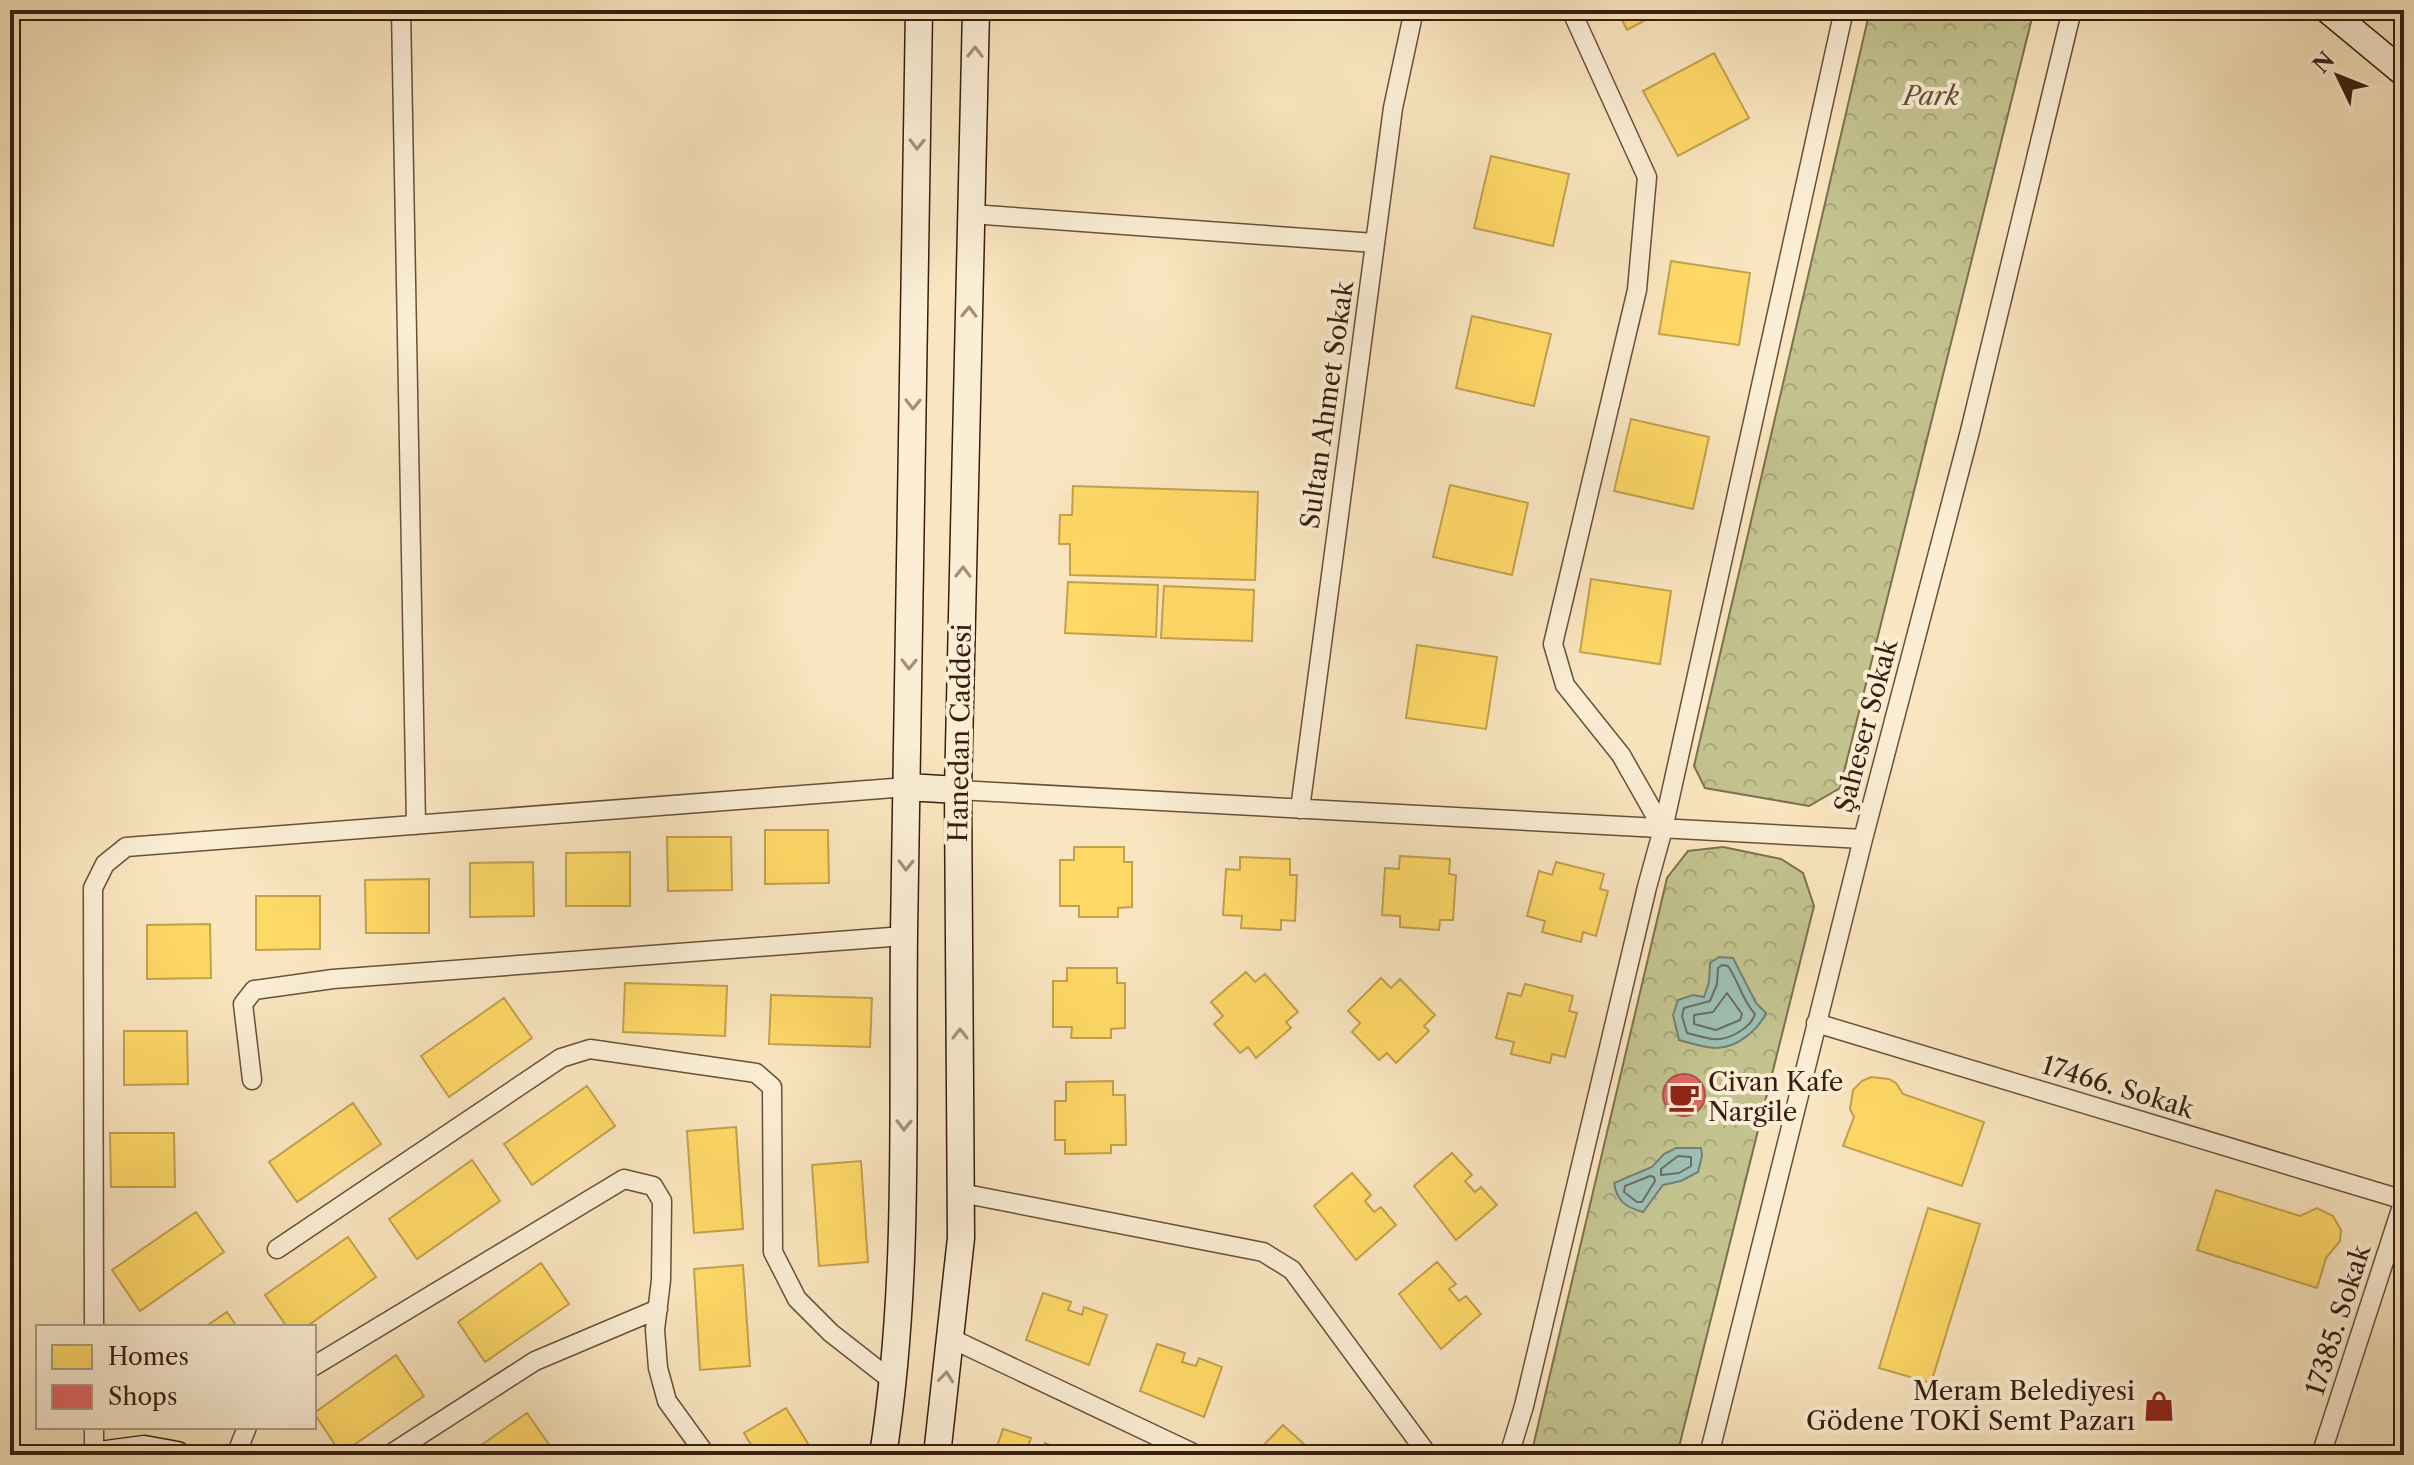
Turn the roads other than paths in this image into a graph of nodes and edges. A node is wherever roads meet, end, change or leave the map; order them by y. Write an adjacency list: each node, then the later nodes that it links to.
1 (401, 10): 15 (street)
2 (919, 10): 12 (street, Hanedan Caddesi, one-way to 12)
3 (976, 10): 10 (street, Hanedan Caddesi, one-way to 3)
4 (1414, 10): 11 (street, Sultan Ahmet Sokak)
5 (1571, 10): 16 (street)
6 (1844, 10): 16 (street)
7 (2072, 10): 17 (street, Şaheser Sokak)
8 (2328, 10): 9 (street)
9 (2404, 73)
10 (971, 214): 11 (street); 13 (street, Hanedan Caddesi, one-way to 10)
11 (1375, 243): 14 (street, Sultan Ahmet Sokak)
12 (907, 787): 13 (street); 15 (street); 18 (street, Hanedan Caddesi, one-way to 18)
13 (958, 790): 14 (street); 21 (street, Hanedan Caddesi, one-way to 13)
14 (1300, 809): 16 (street)
15 (416, 825): 25 (street)
16 (1663, 829): 17 (street); 40 (street)
17 (1863, 839): 19 (street, Şaheser Sokak)
18 (904, 936): 20 (street); 28 (street, Hanedan Caddesi, one-way to 28)
19 (1816, 1023): 22 (street, 17466. Sokak); 41 (street, Şaheser Sokak)
20 (252, 1080)
21 (961, 1193): 26 (street, Hanedan Caddesi); 39 (street)
22 (2404, 1200): 42 (street, 17385. Sokak)
23 (277, 1249): 28 (street)
24 (658, 1309): 27 (street); 34 (street); 35 (street)
25 (94, 1325)
26 (950, 1338): 37 (street, Hanedan Caddesi, one-way to 26); 38 (street)
27 (316, 1365)
28 (895, 1383): 36 (street, Hanedan Caddesi)
29 (94, 1429): 31 (street)
30 (246, 1429): 33 (street)
31 (97, 1455): 32 (street)
32 (177, 1455)
33 (236, 1455)
34 (389, 1455)
35 (706, 1455)
36 (883, 1455)
37 (937, 1455)
38 (1197, 1455)
39 (1428, 1455)
40 (1509, 1455)
41 (1709, 1455)
42 (2321, 1455)

